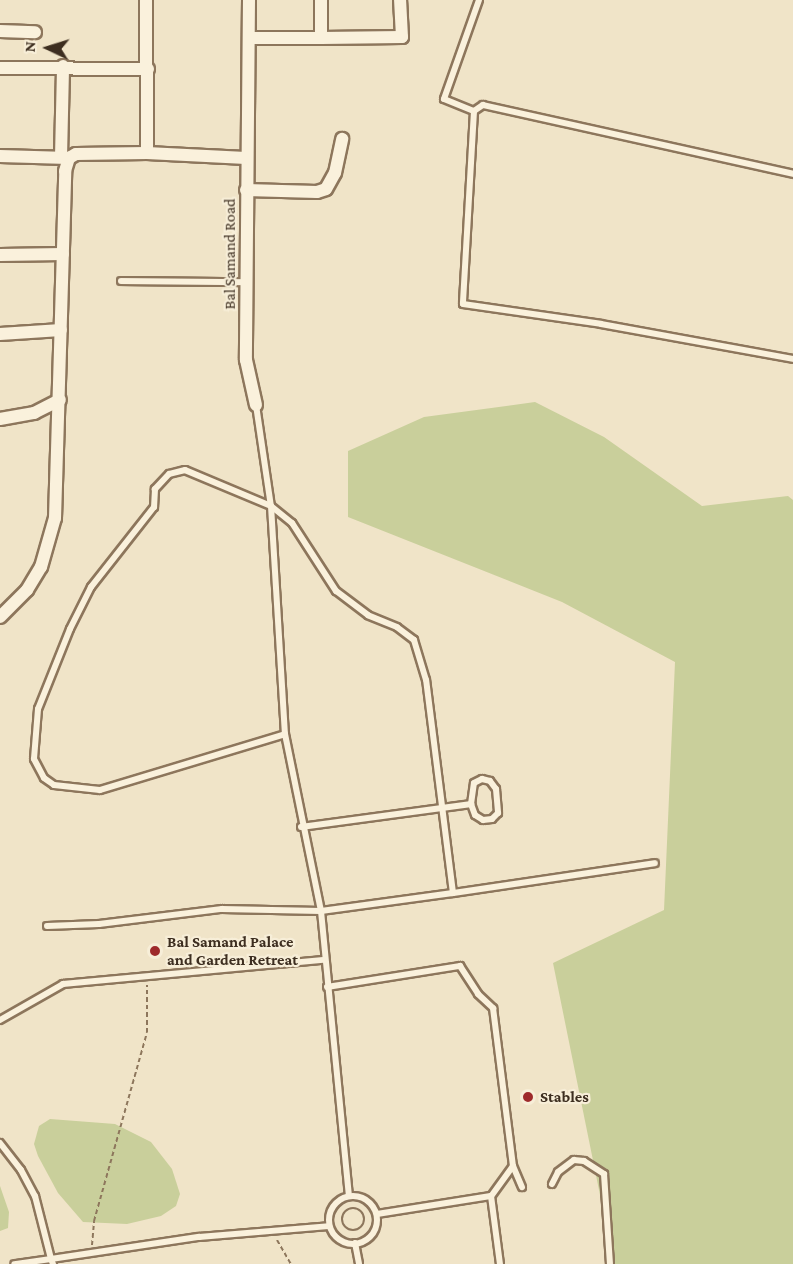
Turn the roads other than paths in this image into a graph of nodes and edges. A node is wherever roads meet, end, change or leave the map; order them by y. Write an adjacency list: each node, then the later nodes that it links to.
1 (146, 0): 12 (street)
2 (249, 0): 8 (street, Bal Samand Road)
3 (321, 0): 9 (street)
4 (400, 0): 9 (street)
5 (479, 0): 13 (lane)
6 (0, 31): 7 (street)
7 (35, 32)
8 (249, 38): 9 (street); 18 (street, Bal Samand Road)
9 (321, 38)
10 (63, 66): 11 (street); 12 (street); 17 (street)
11 (0, 68)
12 (147, 69): 15 (street)
13 (474, 111): 19 (lane); 27 (lane)
14 (342, 139): 20 (street)
15 (147, 153): 17 (street); 18 (street)
16 (0, 156): 17 (street)
17 (65, 158): 21 (street)
18 (246, 158): 20 (street, Bal Samand Road)
19 (793, 174)
20 (246, 190): 24 (street, Bal Samand Road)
21 (63, 254): 22 (street); 25 (street)
22 (0, 255)
23 (121, 281): 24 (lane)
24 (247, 282): 29 (street, Bal Samand Road)
25 (61, 330): 26 (street); 28 (street)
26 (0, 334)
27 (793, 358)
28 (60, 400): 30 (street); 32 (street)
29 (256, 405): 31 (lane, Bal Samand Road)
30 (0, 419)
31 (271, 506): 33 (lane, Bal Samand Road); 33 (lane); 35 (lane)
32 (0, 617)
33 (285, 734): 36 (lane, Bal Samand Road)
34 (471, 804): 34 (lane); 35 (lane)
35 (444, 809): 36 (lane); 38 (lane)
36 (301, 827): 39 (lane, Bal Samand Road)
37 (654, 863): 38 (lane)
38 (453, 893): 39 (lane)
39 (321, 911): 40 (lane); 41 (lane, Bal Samand Road)
40 (47, 926)
41 (323, 960): 42 (lane, Bal Samand Road); 43 (lane)
42 (327, 987): 45 (lane); 48 (lane, Bal Samand Road)
43 (0, 1020)
44 (0, 1143): 53 (lane)
45 (513, 1166): 47 (lane); 49 (lane)
46 (552, 1184): 57 (lane)
47 (522, 1187)
48 (348, 1196): 50 (lane); 51 (lane)
49 (491, 1196): 50 (lane); 56 (lane)
50 (377, 1214): 52 (lane)
51 (329, 1226): 52 (lane); 53 (lane)
52 (355, 1243): 55 (lane)
53 (52, 1262): 54 (lane)
54 (14, 1264)
55 (359, 1264)
56 (500, 1264)
57 (610, 1264)

